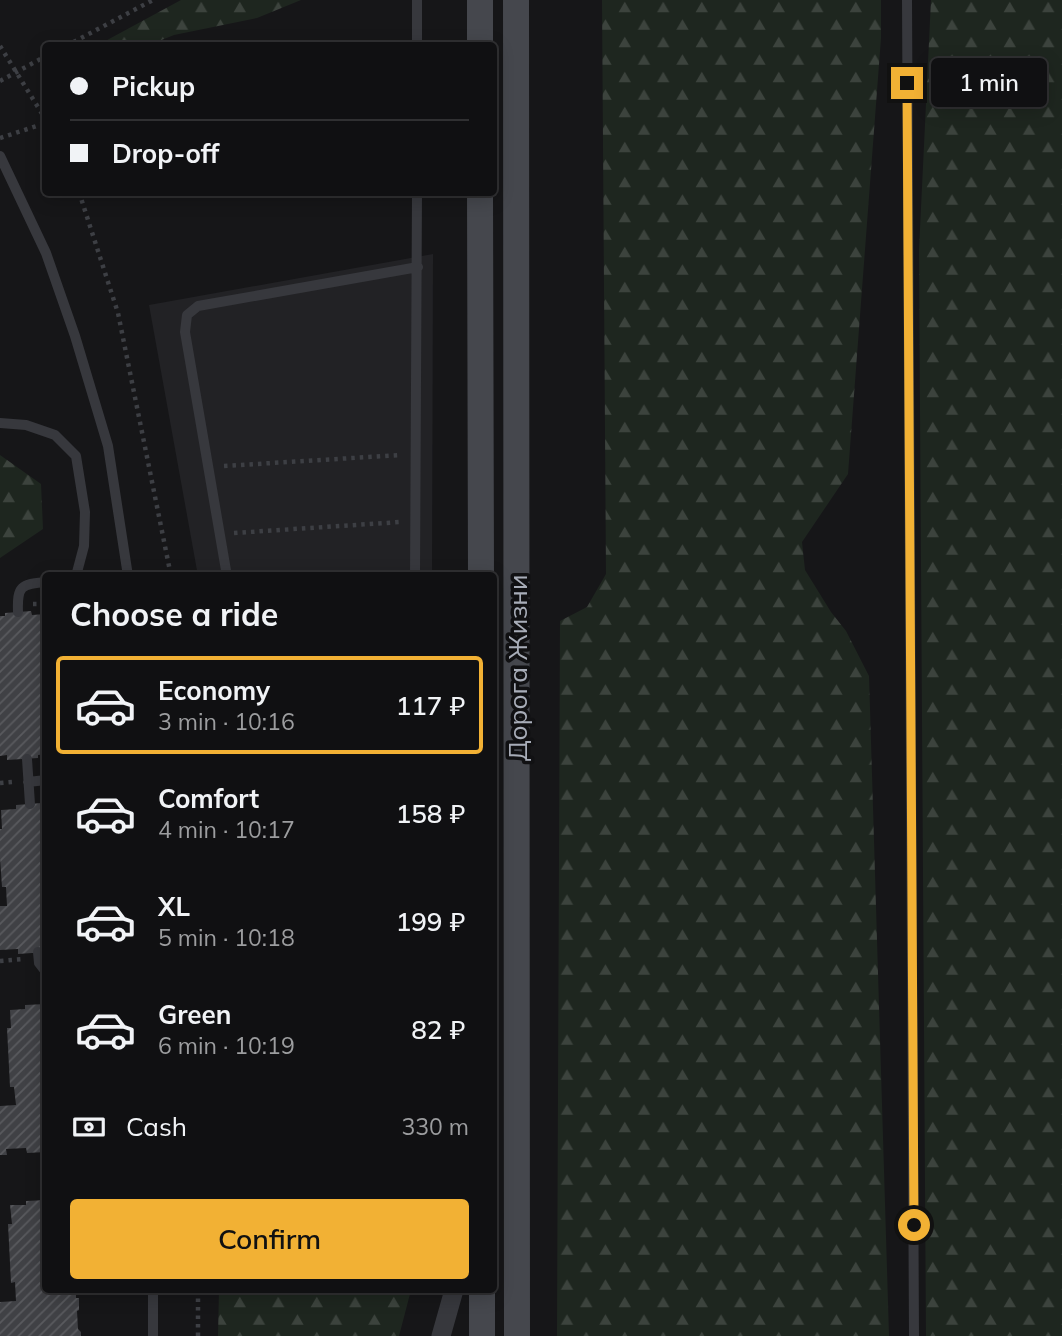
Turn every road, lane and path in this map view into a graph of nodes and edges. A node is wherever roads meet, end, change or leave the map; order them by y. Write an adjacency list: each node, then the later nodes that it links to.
1 (153, 0): 6 (path)
2 (417, 0): 7 (lane)
3 (480, 0): 8 (main road)
4 (516, 0): 48 (main road, Дорога Жизни)
5 (907, 0): 49 (lane)
6 (74, 42)
7 (417, 42)
8 (480, 42)
9 (0, 46): 11 (path)
10 (42, 59): 11 (path)
11 (16, 73): 12 (path); 13 (path)
12 (0, 81)
13 (42, 115)
14 (42, 122): 15 (path)
15 (0, 138)
16 (0, 156): 27 (lane)
17 (80, 196): 28 (path)
18 (417, 196): 20 (lane)
19 (480, 196): 31 (main road, Дорога Жизни)
20 (418, 267): 23 (lane); 30 (lane)
21 (0, 423): 26 (lane)
22 (401, 455): 23 (path)
23 (208, 467): 25 (lane)
24 (401, 522): 25 (path)
25 (220, 534): 29 (lane)
26 (77, 572)
27 (127, 572)
28 (171, 572)
29 (226, 572)
30 (415, 572)
31 (481, 572)
32 (42, 582): 33 (lane)
33 (18, 612)
34 (27, 759): 36 (lane)
35 (42, 780): 36 (lane)
36 (28, 782): 37 (lane)
37 (30, 804)
38 (38, 952): 39 (lane)
39 (42, 967)
40 (153, 1293): 44 (lane)
41 (198, 1293): 45 (path)
42 (453, 1293): 46 (street)
43 (482, 1293): 47 (main road)
44 (153, 1336)
45 (198, 1336)
46 (441, 1336)
47 (482, 1336)
48 (517, 1336)
49 (914, 1336)

